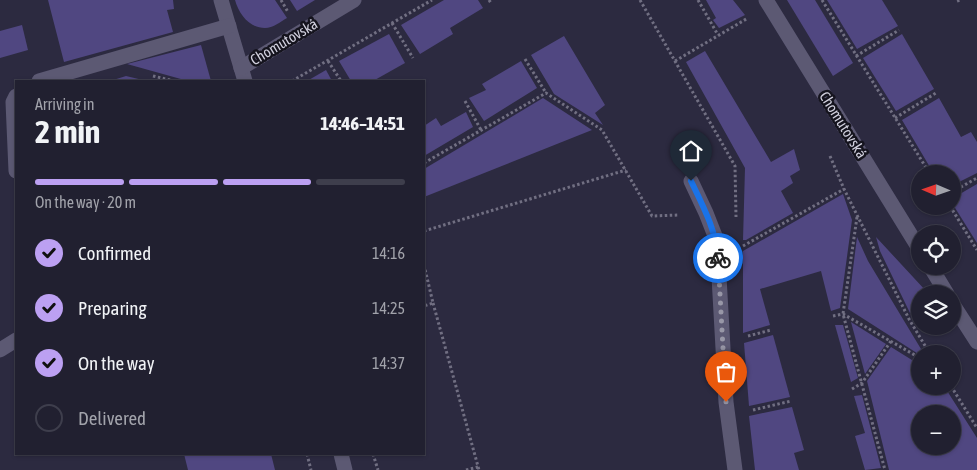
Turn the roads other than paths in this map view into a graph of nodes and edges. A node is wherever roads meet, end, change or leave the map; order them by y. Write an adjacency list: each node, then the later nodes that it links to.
1 (221, 0): 4 (street)
2 (354, 0): 5 (street, Chomutovská)
3 (766, 0): 10 (street, Chomutovská)
4 (229, 26): 5 (street); 6 (street)
5 (243, 75)
6 (42, 80)
7 (15, 98): 8 (street)
8 (15, 148)
9 (691, 181): 17 (street)
10 (911, 235)
11 (961, 316): 13 (street)
12 (15, 341): 14 (street)
13 (977, 342)
14 (0, 350)
15 (341, 455): 16 (street)
16 (345, 470)
17 (734, 470)

